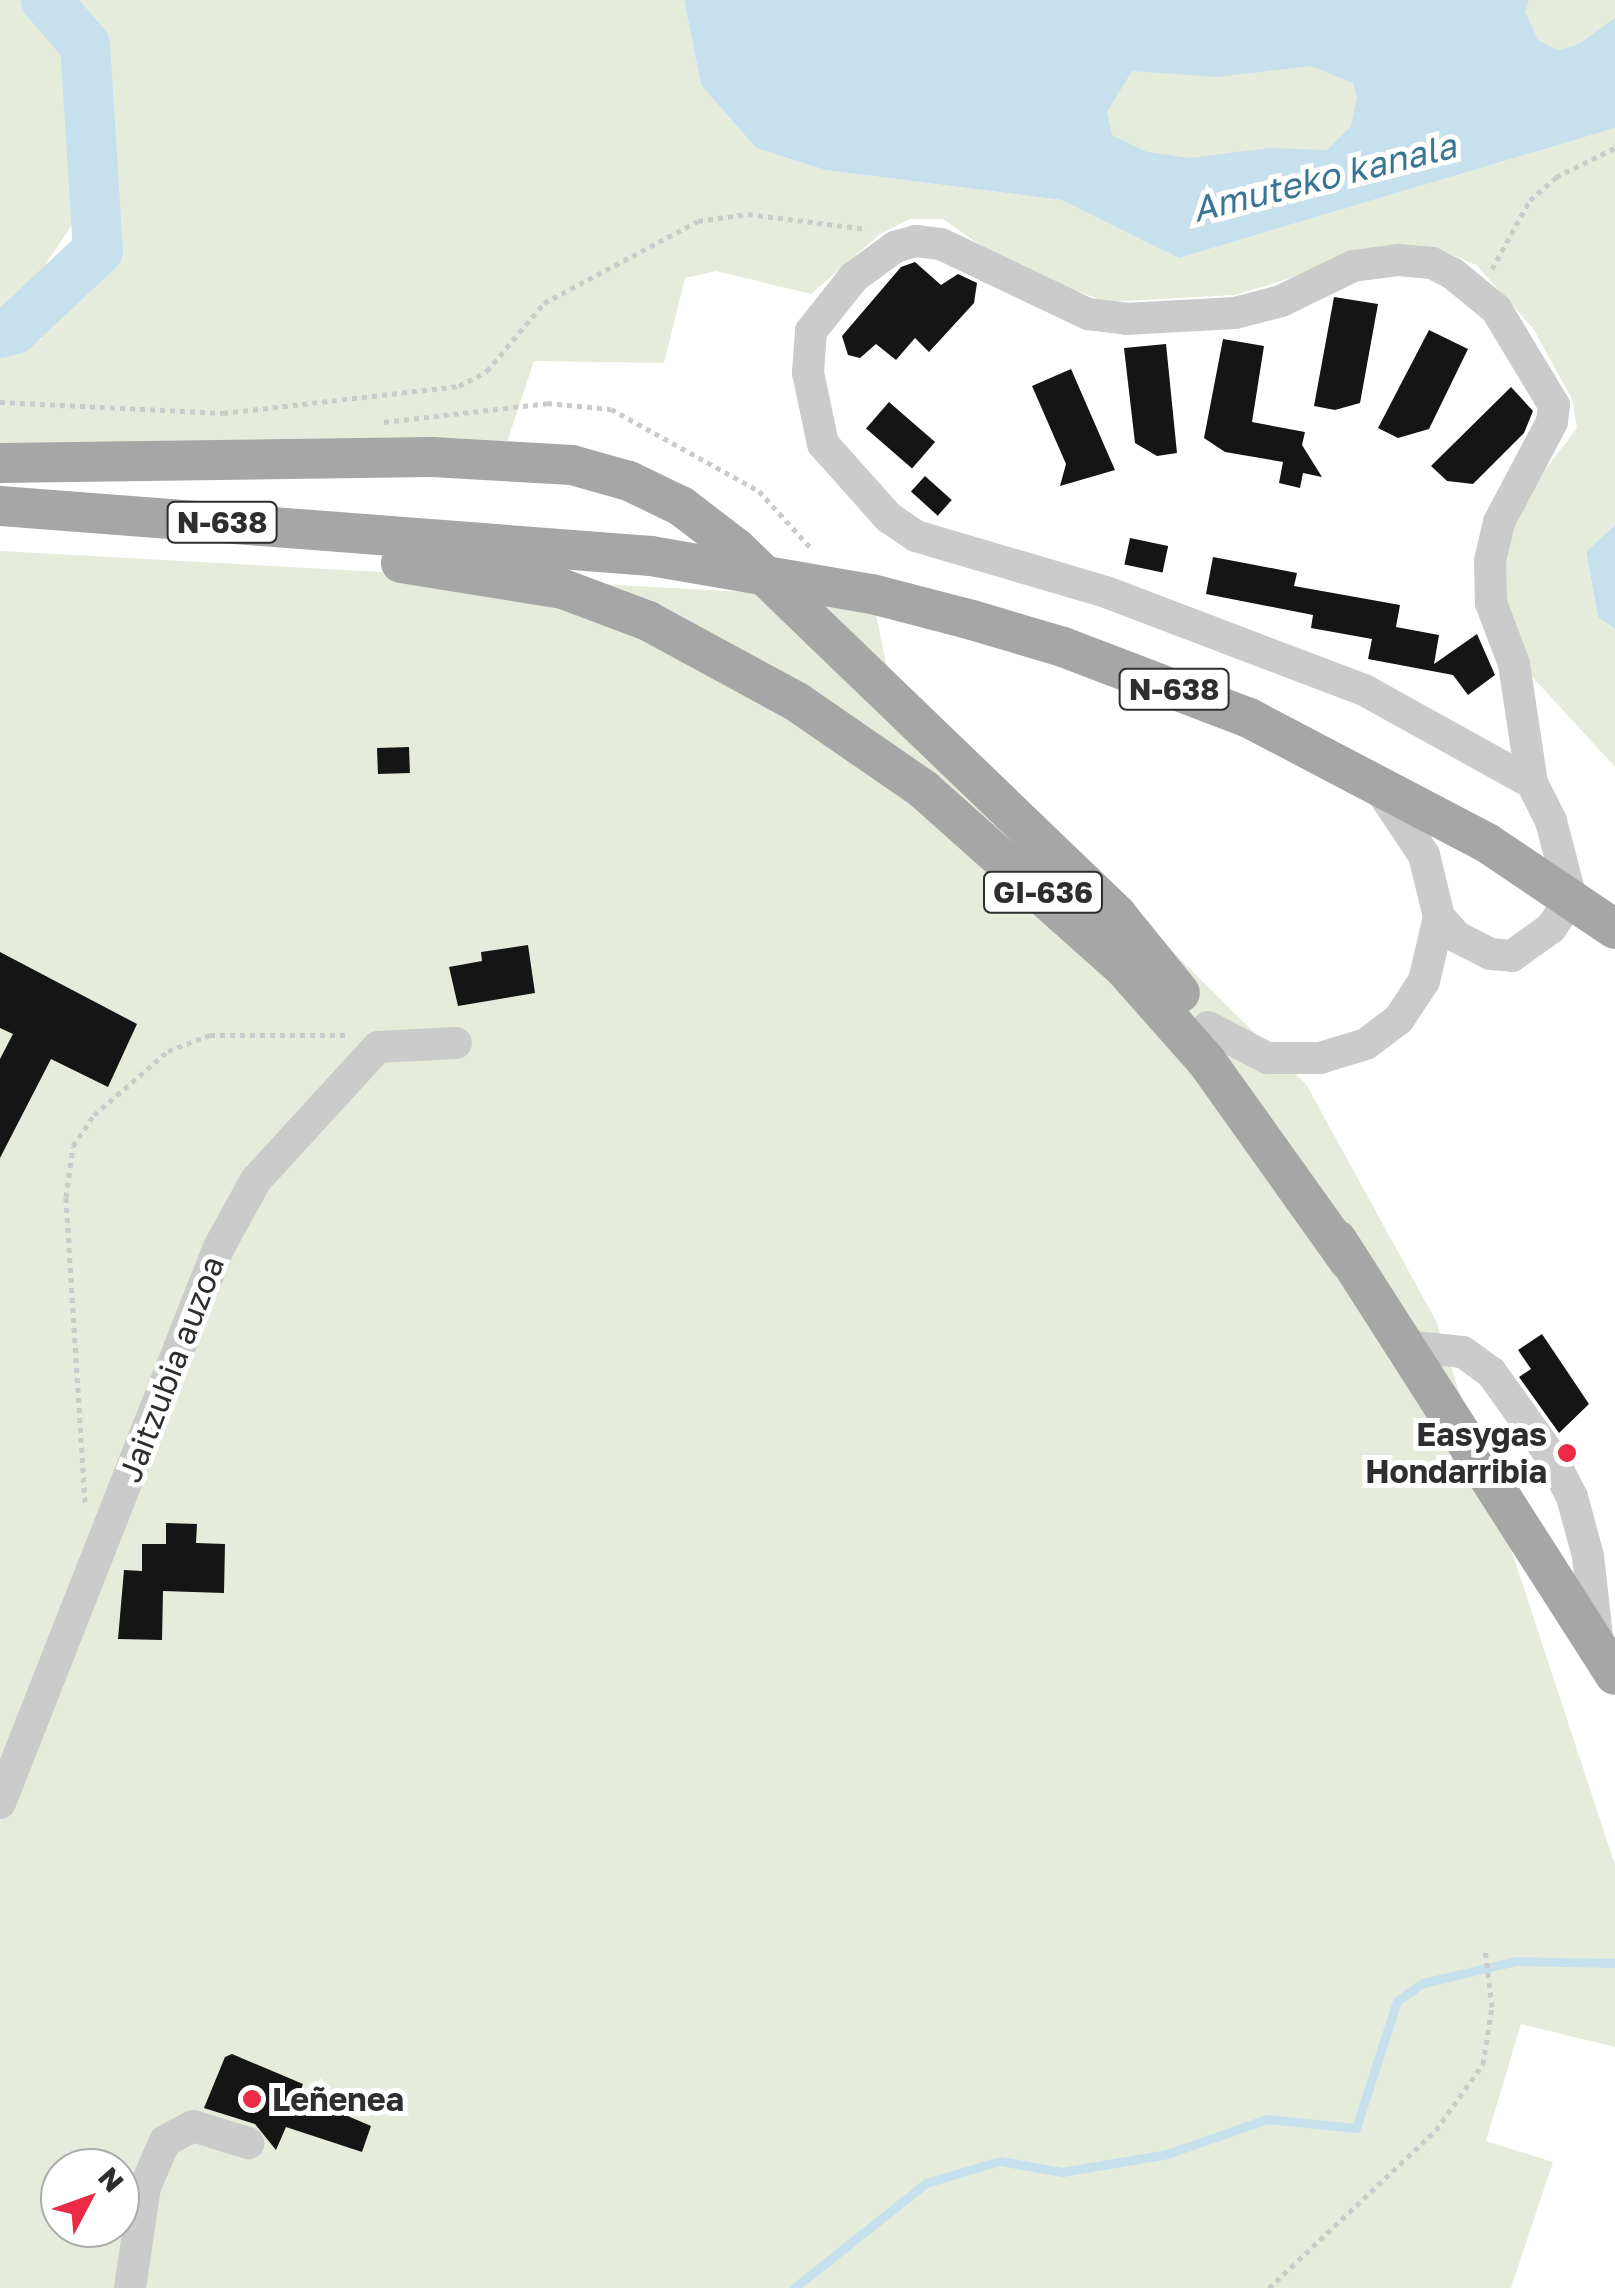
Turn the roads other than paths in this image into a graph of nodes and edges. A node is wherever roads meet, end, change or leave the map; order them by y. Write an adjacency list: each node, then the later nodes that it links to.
1 (0, 463): 11 (main road, GI-636, bridge)
2 (0, 506): 4 (main road, N-638)
3 (0, 531): 5 (main road, GI-636)
4 (444, 541): 5 (main road, N-638); 6 (main road, N-638)
5 (307, 550): 13 (main road, GI-636)
6 (1370, 777): 8 (main road, N-638); 9 (street)
7 (1532, 782): 7 (street); 8 (street)
8 (1571, 898): 9 (street); 10 (main road, N-638)
9 (1439, 916): 11 (street)
10 (1615, 929)
11 (1208, 1027): 13 (main road, GI-636)
12 (456, 1043): 16 (street, Jaitzubia auzoa)
13 (1349, 1261): 14 (main road, GI-636)
14 (1404, 1346): 15 (main road, GI-636); 15 (street)
15 (1607, 1662)
16 (0, 1803)
17 (248, 2143): 18 (street)
18 (130, 2288)

